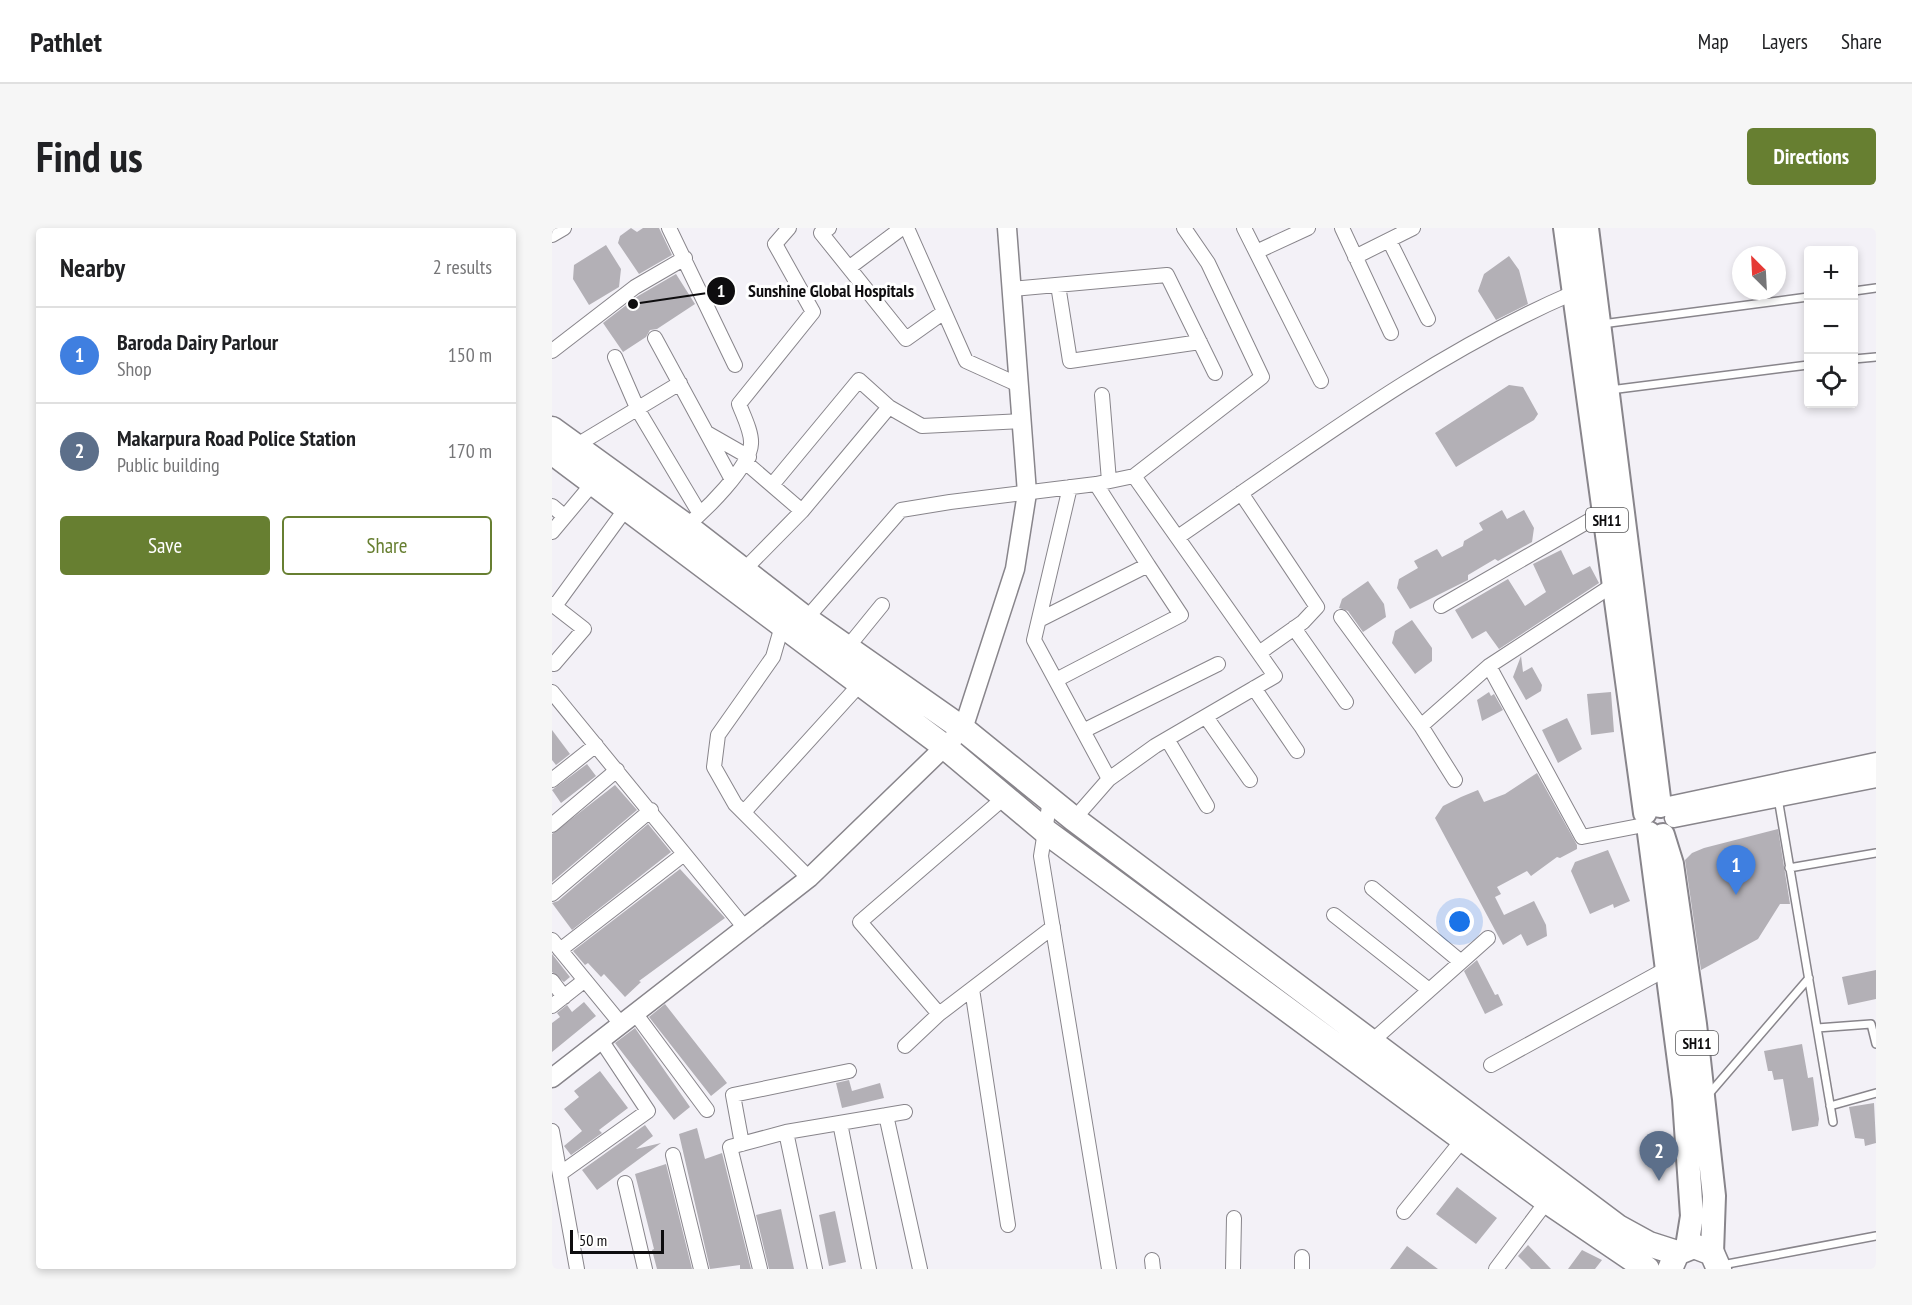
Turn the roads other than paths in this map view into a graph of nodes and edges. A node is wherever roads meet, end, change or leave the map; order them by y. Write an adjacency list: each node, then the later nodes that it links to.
1 (564, 228): 15 (street)
2 (669, 228): 19 (street)
3 (789, 228): 52 (street)
4 (829, 228): 20 (street)
5 (902, 228): 20 (street)
6 (907, 228): 27 (street)
7 (1007, 228): 23 (street)
8 (1184, 228): 53 (street)
9 (1244, 228): 17 (street)
10 (1308, 228): 17 (street)
11 (1342, 228): 18 (street)
12 (1413, 228): 16 (street)
13 (1565, 228): 25 (main road, SH11)
14 (1587, 228): 29 (main road, SH11)
15 (552, 235)
16 (1389, 240): 18 (street); 28 (street)
17 (1256, 252): 40 (street)
18 (1356, 257): 30 (street)
19 (685, 258): 33 (street); 37 (street)
20 (850, 267): 27 (street)
21 (1058, 285): 23 (street); 32 (street); 32 (street)
22 (1876, 288): 24 (lane)
23 (1012, 289): 42 (street)
24 (1858, 290)
25 (1574, 293): 60 (street); 64 (main road, SH11)
26 (1804, 298): 29 (lane)
27 (944, 312): 42 (street)
28 (1428, 319)
29 (1599, 324): 43 (main road, SH11)
30 (1391, 333)
31 (655, 338): 41 (street)
32 (1200, 342): 39 (street)
33 (552, 351)
34 (615, 357): 46 (street)
35 (1876, 357): 36 (lane)
36 (1858, 359)
37 (735, 365)
38 (1804, 366): 43 (lane)
39 (1215, 374)
40 (1321, 381)
41 (680, 383): 46 (street); 49 (street)
42 (1019, 385): 47 (street)
43 (1608, 390): 112 (main road, SH11)
44 (1102, 395): 55 (street)
45 (889, 407): 47 (street); 57 (street); 63 (street)
46 (638, 410): 50 (street); 66 (street)
47 (1022, 421): 59 (street)
48 (552, 429): 50 (highway)
49 (707, 433): 52 (street); 54 (street)
50 (577, 445): 66 (highway)
51 (552, 452): 56 (highway)
52 (747, 459): 54 (street); 57 (street)
53 (1134, 476): 55 (street); 68 (street)
54 (731, 478): 66 (street)
55 (1103, 482): 58 (street); 69 (street)
56 (593, 483): 62 (highway); 65 (street)
57 (772, 485): 63 (street)
58 (1070, 488): 59 (street); 77 (street)
59 (1027, 493): 76 (street); 92 (street)
60 (1241, 493): 68 (street); 79 (street)
61 (552, 506): 65 (street)
62 (627, 507): 72 (street); 78 (highway)
63 (802, 511): 70 (street)
64 (1606, 511): 71 (main road, SH11); 74 (street)
65 (564, 516): 67 (street)
66 (693, 520): 70 (highway)
67 (552, 532)
68 (1178, 537): 81 (street)
69 (1148, 565): 77 (street); 85 (street)
70 (742, 572): 76 (highway)
71 (1616, 583): 84 (street); 112 (main road, SH11)
72 (554, 605): 82 (street)
73 (882, 605): 80 (street)
74 (1441, 606)
75 (1341, 617): 91 (street)
76 (806, 619): 80 (highway)
77 (1039, 620): 85 (street)
78 (782, 626): 86 (highway); 110 (street)
79 (1294, 628): 81 (street); 89 (street)
80 (848, 648): 92 (highway)
81 (1259, 653): 87 (street)
82 (554, 664)
83 (1218, 664): 93 (street)
84 (1489, 666): 91 (street); 112 (street)
85 (1056, 680): 93 (street)
86 (861, 683): 96 (highway); 110 (street)
87 (1254, 688): 90 (street); 97 (street)
88 (552, 692): 95 (street)
89 (1346, 702)
90 (1206, 717): 94 (street); 103 (street)
91 (1420, 726): 104 (street)
92 (963, 729): 96 (street); 107 (highway)
93 (1083, 731): 102 (street)
94 (1167, 739): 102 (street); 108 (street)
95 (596, 745): 99 (street); 100 (street)
96 (945, 747): 105 (highway); 118 (street)
97 (1297, 751)
98 (1876, 762): 112 (street)
99 (616, 770): 109 (street); 113 (street)
100 (554, 773)
101 (1876, 778): 106 (street)
102 (1109, 779): 111 (street)
103 (1250, 780)
104 (1455, 780)
105 (1005, 797): 114 (highway); 135 (street)
106 (1778, 798): 112 (street); 117 (lane)
107 (1050, 800): 111 (highway); 114 (street)
108 (1207, 806)
109 (651, 810): 116 (street); 120 (street)
110 (744, 812): 118 (street)
111 (1074, 819): 139 (highway)
112 (1657, 820): 127 (main road); 146 (main road, SH11)
113 (552, 825)
114 (1045, 831): 122 (street); 155 (highway)
115 (1876, 853): 117 (lane)
116 (684, 854): 123 (street); 125 (street)
117 (1790, 868): 128 (lane)
118 (809, 878): 123 (street)
119 (1372, 888): 126 (street)
120 (552, 894)
121 (1335, 915): 132 (street)
122 (1053, 927): 131 (street); 174 (street)
123 (746, 928): 136 (street)
124 (1488, 938): 126 (street)
125 (556, 945): 129 (street)
126 (1461, 962): 132 (street)
127 (1668, 968): 142 (street); 165 (main road)
128 (1809, 978): 137 (lane); 146 (lane)
129 (585, 980): 133 (street); 136 (street)
130 (552, 981): 133 (street)
131 (972, 989): 135 (street); 163 (street)
132 (1429, 990): 139 (street)
133 (564, 997): 134 (street)
134 (552, 1006)
135 (939, 1014): 141 (street)
136 (628, 1019): 138 (street); 148 (street)
137 (1817, 1028): 140 (lane); 147 (lane)
138 (601, 1040): 144 (street); 158 (street)
139 (1371, 1042): 165 (highway)
140 (1876, 1044)
141 (905, 1046)
142 (1491, 1065)
143 (849, 1071): 156 (street)
144 (552, 1078)
145 (1876, 1093): 147 (lane)
146 (1703, 1100): 166 (main road, SH11)
147 (1830, 1106): 151 (lane)
148 (707, 1110)
149 (905, 1112): 150 (street)
150 (886, 1115): 152 (street); 173 (street)
151 (1833, 1122)
152 (840, 1123): 154 (street); 172 (street)
153 (552, 1131): 158 (street)
154 (786, 1132): 156 (street); 171 (street)
155 (1464, 1138): 160 (highway); 161 (street)
156 (742, 1144): 170 (street)
157 (673, 1155): 169 (street)
158 (561, 1173): 167 (street)
159 (625, 1183): 168 (street)
160 (1547, 1201): 176 (street); 177 (highway)
161 (1404, 1212)
162 (1234, 1218): 175 (street)
163 (1008, 1225)
164 (1876, 1236): 166 (lane)
165 (1678, 1256): 166 (highway)
166 (1717, 1263)
167 (577, 1269)
168 (645, 1269)
169 (701, 1269)
170 (760, 1269)
171 (814, 1269)
172 (869, 1269)
173 (920, 1269)
174 (1109, 1269)
175 (1233, 1269)
176 (1496, 1269)
177 (1647, 1269)

